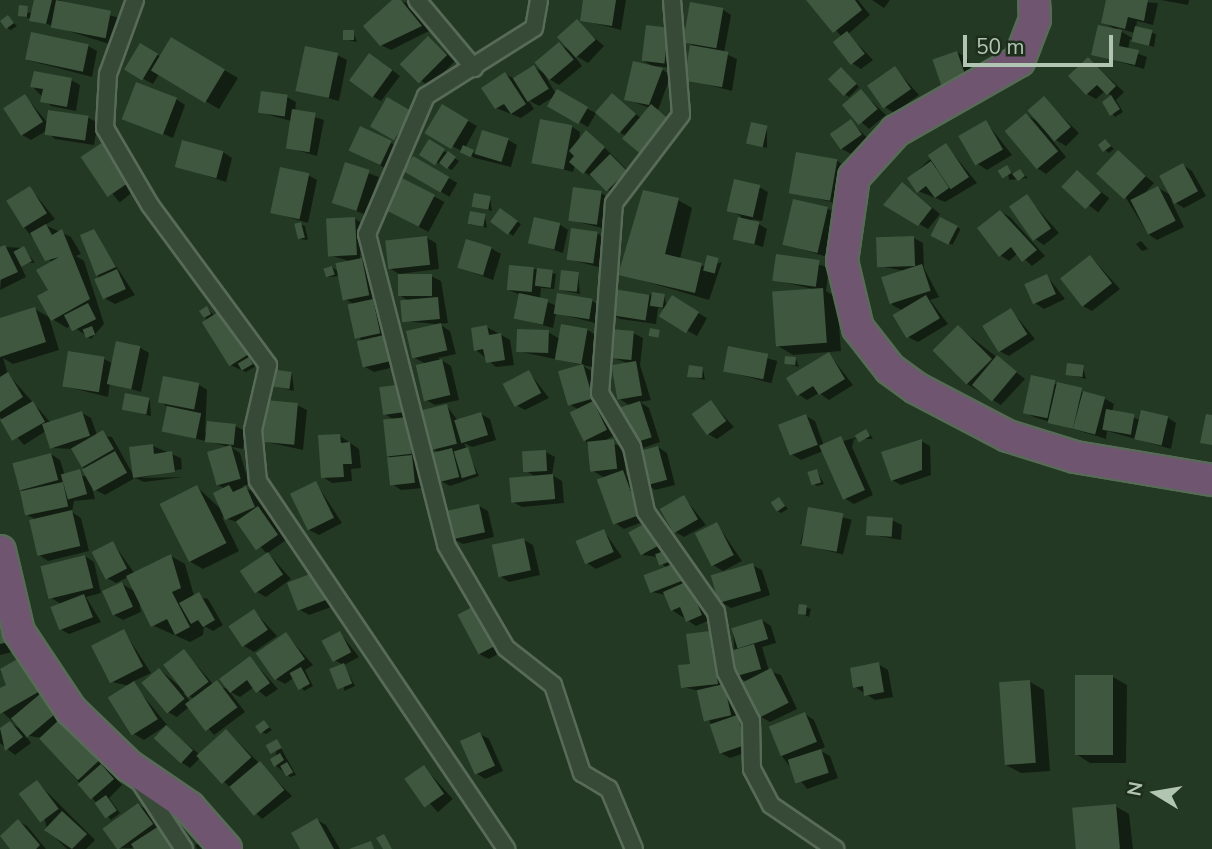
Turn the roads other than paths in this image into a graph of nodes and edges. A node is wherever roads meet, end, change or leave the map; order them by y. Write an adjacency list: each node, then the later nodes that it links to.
1 (135, 0): 12 (street)
2 (417, 0): 6 (street)
3 (538, 0): 6 (street)
4 (672, 0): 14 (street)
5 (1034, 0): 7 (highway)
6 (474, 68): 13 (street)
7 (1212, 480)
8 (0, 551): 9 (highway)
9 (129, 766): 10 (street); 11 (highway)
10 (184, 849)
11 (226, 849)
12 (506, 849)
13 (634, 849)
14 (835, 849)

